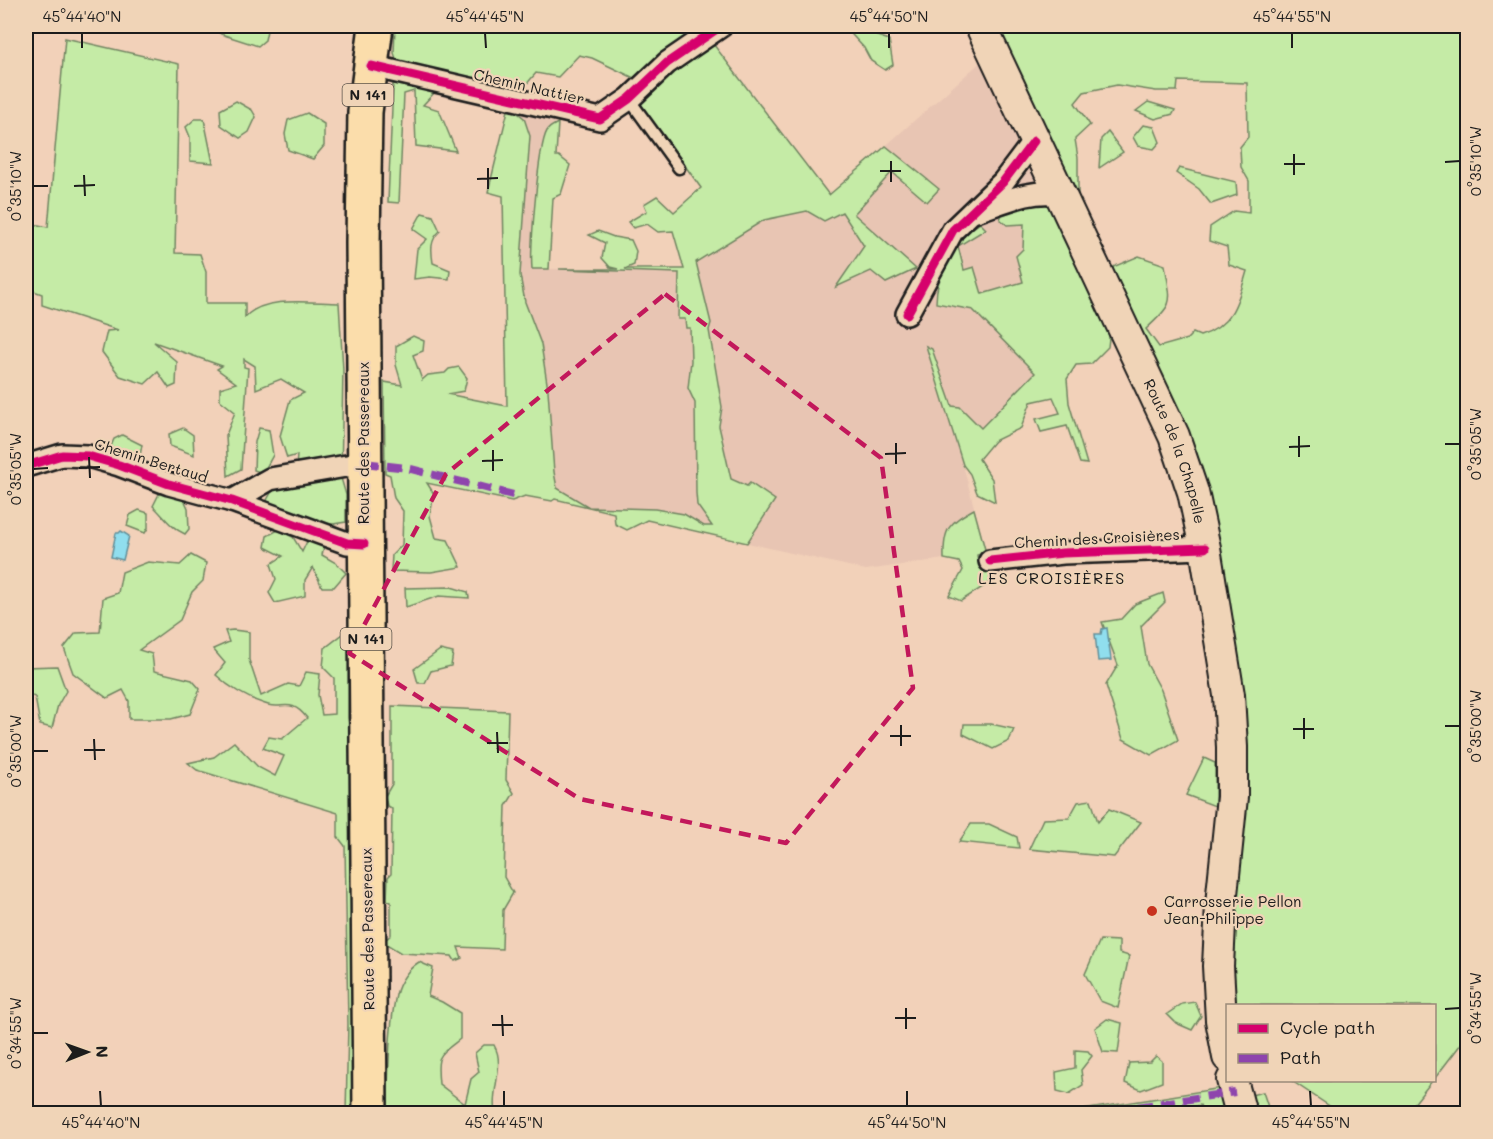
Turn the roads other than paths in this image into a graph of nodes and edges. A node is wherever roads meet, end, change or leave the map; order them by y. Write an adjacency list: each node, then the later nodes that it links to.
1 (376, 26): 4 (main road, Route des Passereaux / N 141)
2 (720, 26): 5 (street, Chemin Nattier)
3 (981, 26): 6 (main road, Route de la Chapelle)
4 (371, 66): 5 (street, Chemin Nattier); 11 (main road, Route des Passereaux / N 141)
5 (629, 99): 7 (lane)
6 (1034, 141): 8 (main road, Route de la Chapelle); 9 (street)
7 (679, 168)
8 (1059, 194): 9 (street); 15 (main road, Route de la Chapelle)
9 (975, 211): 10 (street)
10 (907, 314)
11 (364, 463): 13 (street); 14 (main road, Route des Passereaux / N 141)
12 (26, 466): 13 (street, Chemin Bertaud)
13 (232, 501): 14 (street, Chemin Bertaud)
14 (364, 544): 19 (main road, Route des Passereaux / N 141)
15 (1205, 548): 16 (street, Chemin des Croisières); 17 (main road, Route de la Chapelle)
16 (990, 561)
17 (1226, 1051)
18 (1233, 1082): 20 (main road)
19 (370, 1113)
20 (1241, 1113)

